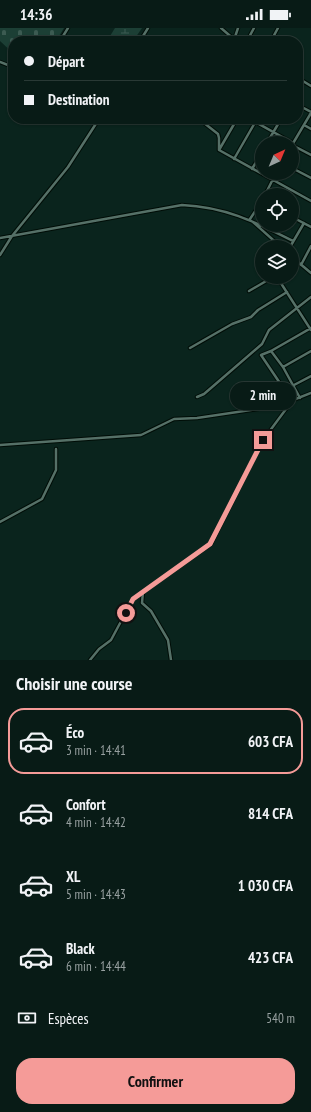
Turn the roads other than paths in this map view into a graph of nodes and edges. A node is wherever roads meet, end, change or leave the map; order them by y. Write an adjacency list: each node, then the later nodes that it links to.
1 (221, 28): 2 (street)
2 (230, 36)
3 (311, 112): 10 (street)
4 (96, 124): 33 (street)
5 (205, 124): 17 (street)
6 (234, 124): 17 (street)
7 (254, 124): 19 (street)
8 (262, 124): 12 (street)
9 (278, 124): 12 (street)
10 (304, 125): 11 (street); 15 (street)
11 (311, 129)
12 (274, 133): 13 (street); 14 (street)
13 (272, 136)
14 (278, 136)
15 (297, 136)
16 (299, 149): 18 (street)
17 (219, 150): 19 (street)
18 (311, 155)
19 (234, 159): 21 (street)
20 (255, 164): 21 (street)
21 (252, 169): 22 (street)
22 (255, 171)
23 (299, 172): 24 (street)
24 (311, 178)
25 (271, 180): 26 (street); 27 (street)
26 (268, 188)
27 (311, 201)
28 (255, 212): 29 (street)
29 (250, 219): 33 (street); 35 (street); 36 (street)
30 (299, 220): 31 (street)
31 (304, 223): 32 (street); 37 (street)
32 (311, 227)
33 (12, 236): 34 (street); 39 (street)
34 (0, 238)
35 (273, 240)
36 (291, 240)
37 (294, 240)
38 (311, 246): 40 (street)
39 (0, 255)
40 (301, 265): 41 (street)
41 (311, 273)
42 (261, 284): 44 (street)
43 (282, 284): 45 (street)
44 (249, 291)
45 (287, 292): 47 (street); 49 (street)
46 (311, 297): 47 (street)
47 (297, 308): 48 (street); 56 (street)
48 (311, 329): 50 (street)
49 (190, 348)
50 (271, 351): 52 (street); 58 (street)
51 (311, 351): 52 (street)
52 (283, 367): 54 (street)
53 (311, 376): 54 (street)
54 (294, 385): 57 (street)
55 (311, 393): 57 (street)
56 (196, 397)
57 (300, 398): 58 (street)
58 (292, 401): 59 (street); 62 (street)
59 (0, 445)
60 (56, 449): 61 (street)
61 (0, 522)
62 (143, 592): 63 (street); 64 (street)
63 (90, 660)
64 (171, 660)

